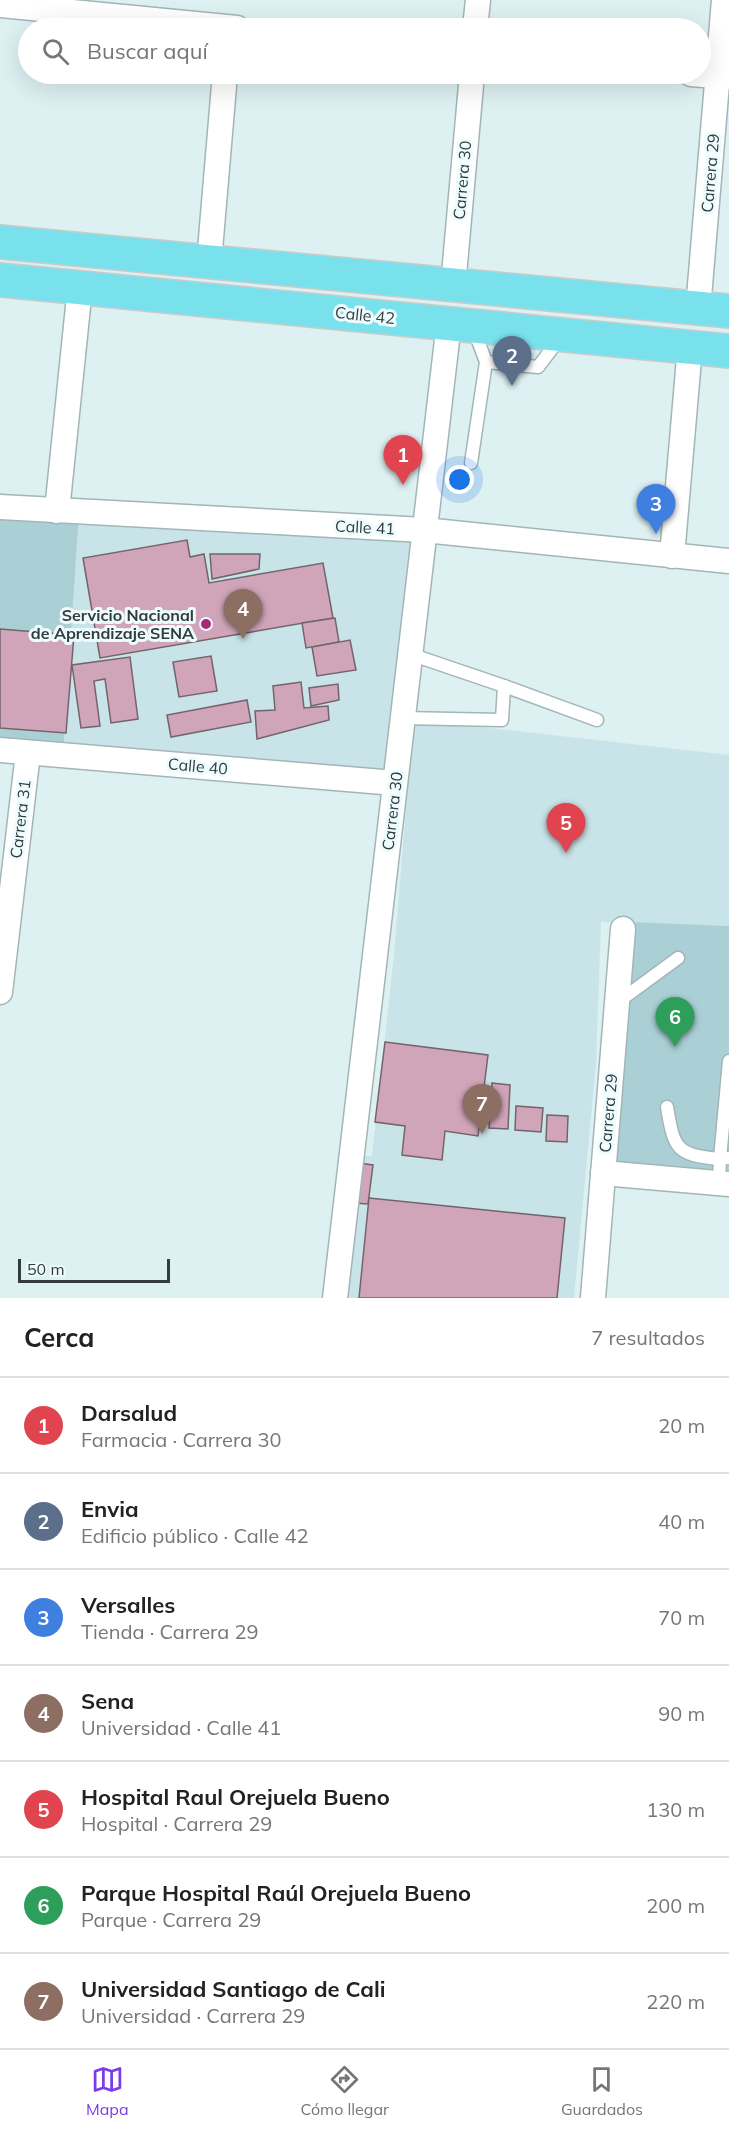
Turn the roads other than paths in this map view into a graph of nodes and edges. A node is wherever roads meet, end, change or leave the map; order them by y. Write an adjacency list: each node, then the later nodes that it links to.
1 (478, 0): 5 (street)
2 (724, 0): 6 (street, Carrera 29)
3 (0, 5): 4 (street)
4 (129, 18)
5 (476, 18)
6 (724, 77): 14 (street, Carrera 29)
7 (224, 84): 10 (street)
8 (470, 84): 12 (street, Carrera 30)
9 (0, 242): 10 (main road)
10 (209, 262): 12 (main road)
11 (0, 280): 13 (main road, Calle 42)
12 (453, 286): 14 (main road)
13 (80, 287): 15 (main road, Calle 42); 22 (street)
14 (719, 308)
15 (460, 325): 16 (main road, Calle 42); 19 (lane); 23 (street, Carrera 30)
16 (563, 334): 17 (main road, Calle 42); 19 (lane)
17 (690, 347): 18 (main road, Calle 42); 24 (street)
18 (729, 351)
19 (486, 362): 20 (lane)
20 (471, 463)
21 (0, 507): 22 (street, Calle 41)
22 (57, 511): 23 (street, Calle 41)
23 (424, 530): 24 (street, Calle 41); 26 (street, Carrera 30)
24 (672, 556): 25 (street, Calle 41)
25 (729, 561)
26 (410, 654): 27 (lane); 28 (street, Carrera 30)
27 (504, 686): 28 (lane); 29 (lane)
28 (402, 718): 32 (street, Carrera 30)
29 (597, 720)
30 (0, 750): 31 (street, Calle 40)
31 (28, 753): 32 (street, Calle 40); 35 (street, Carrera 31)
32 (395, 783): 42 (street, Carrera 30)
33 (623, 929): 36 (street, Carrera 29)
34 (678, 958): 36 (lane)
35 (0, 992)
36 (617, 1003): 40 (street, Carrera 29)
37 (729, 1060): 39 (lane)
38 (667, 1107): 39 (lane)
39 (725, 1159): 41 (lane)
40 (603, 1173): 41 (street); 43 (street, Carrera 29)
41 (724, 1184)
42 (335, 1298)
43 (592, 1298)

